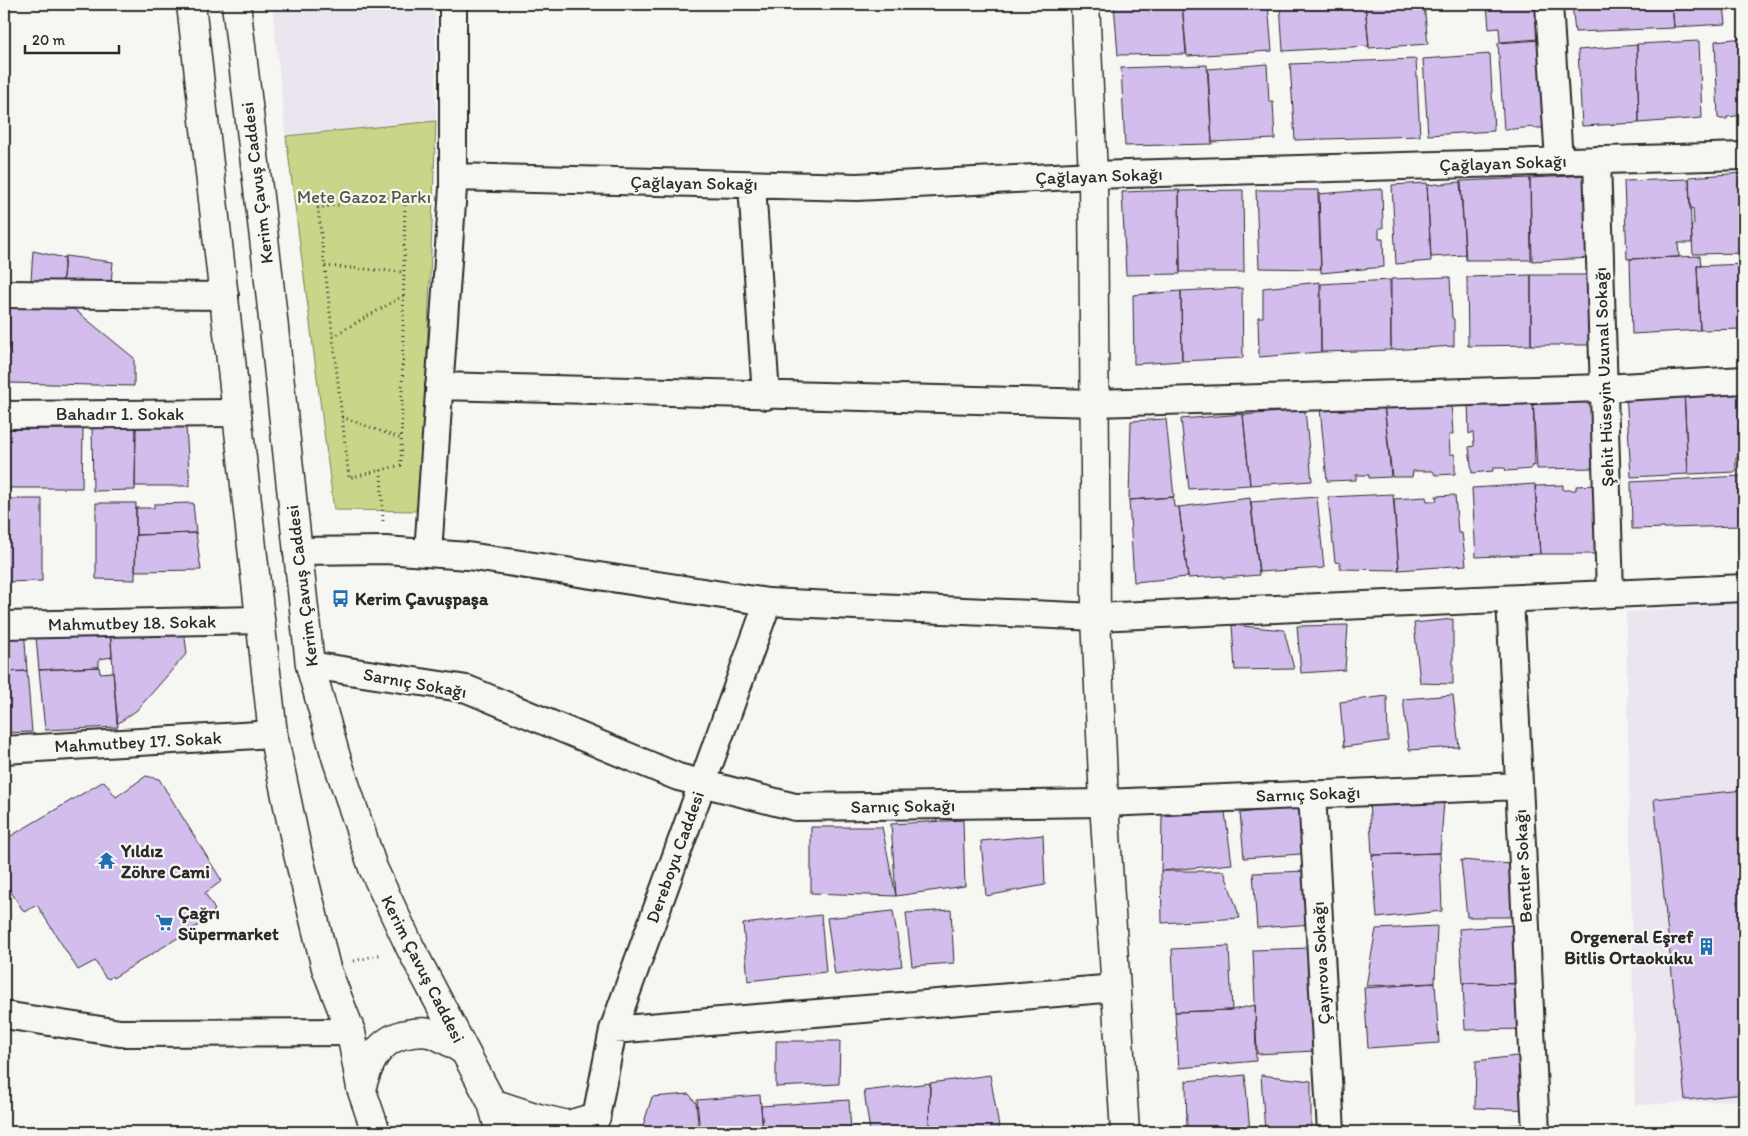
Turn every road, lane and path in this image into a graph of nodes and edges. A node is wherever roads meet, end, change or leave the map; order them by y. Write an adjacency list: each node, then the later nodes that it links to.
1 (192, 4): 17 (main road)
2 (236, 4): 29 (main road, Kerim Çavuş Caddesi)
3 (453, 4): 10 (street)
4 (1085, 4): 9 (main road)
5 (1549, 4): 8 (street)
6 (1744, 156): 7 (street, Çağlayan Sokağı)
7 (1597, 160): 8 (street, Çağlayan Sokağı); 21 (street, Şehit Hüseyin Uzunal Sokağı)
8 (1559, 161): 9 (street, Çağlayan Sokağı)
9 (1093, 175): 11 (street, Çağlayan Sokağı); 23 (main road)
10 (453, 183): 11 (street, Çağlayan Sokağı); 12 (path); 20 (street)
11 (752, 185): 22 (street)
12 (405, 195): 13 (path); 14 (path)
13 (325, 266): 14 (path); 18 (path)
14 (404, 272): 16 (path)
15 (4, 294): 17 (street)
16 (404, 295): 18 (path); 27 (path)
17 (225, 296): 24 (main road)
18 (333, 336): 26 (path)
19 (1744, 380): 21 (street)
20 (439, 386): 22 (street); 31 (street)
21 (1604, 388): 23 (street); 33 (street, Şehit Hüseyin Uzunal Sokağı)
22 (766, 396): 23 (street)
23 (1095, 404): 36 (main road)
24 (236, 413): 25 (street, Bahadır 1. Sokak); 37 (main road)
25 (4, 415)
26 (342, 418): 27 (path); 28 (path)
27 (402, 439): 28 (path)
28 (381, 470): 30 (path)
29 (297, 550): 30 (street); 39 (main road, Kerim Çavuş Caddesi)
30 (385, 550): 31 (street)
31 (428, 553): 35 (street)
32 (1744, 588): 33 (street)
33 (1610, 594): 34 (street)
34 (1510, 599): 36 (street); 43 (street, Bentler Sokağı)
35 (768, 602): 36 (street); 42 (street, Dereboyu Caddesi)
36 (1096, 617): 45 (main road)
37 (260, 620): 38 (street, Mahmutbey 18. Sokak); 40 (main road)
38 (4, 625)
39 (310, 666): 42 (street, Sarnıç Sokağı); 46 (main road, Kerim Çavuş Caddesi)
40 (273, 734): 41 (street, Mahmutbey 17. Sokak); 47 (main road)
41 (4, 750)
42 (702, 784): 45 (street, Sarnıç Sokağı); 50 (street, Dereboyu Caddesi)
43 (1519, 786): 44 (street, Sarnıç Sokağı); 61 (street, Bentler Sokağı)
44 (1312, 794): 45 (street, Sarnıç Sokağı); 60 (street, Çayırova Sokağı)
45 (1104, 803): 48 (main road)
46 (410, 947): 47 (path); 52 (main road, Kerim Çavuş Caddesi)
47 (326, 968): 51 (main road)
48 (1116, 988): 50 (street); 59 (main road)
49 (4, 1015): 51 (street)
50 (614, 1030): 55 (street, Dereboyu Caddesi)
51 (351, 1032): 53 (main road)
52 (464, 1051): 53 (main road); 54 (main road, Kerim Çavuş Caddesi)
53 (361, 1088): 56 (main road)
54 (492, 1103): 55 (main road); 57 (main road, Kerim Çavuş Caddesi)
55 (596, 1117): 58 (main road)
56 (376, 1132)
57 (500, 1132)
58 (573, 1132)
59 (1125, 1132)
60 (1331, 1132)
61 (1536, 1132)

